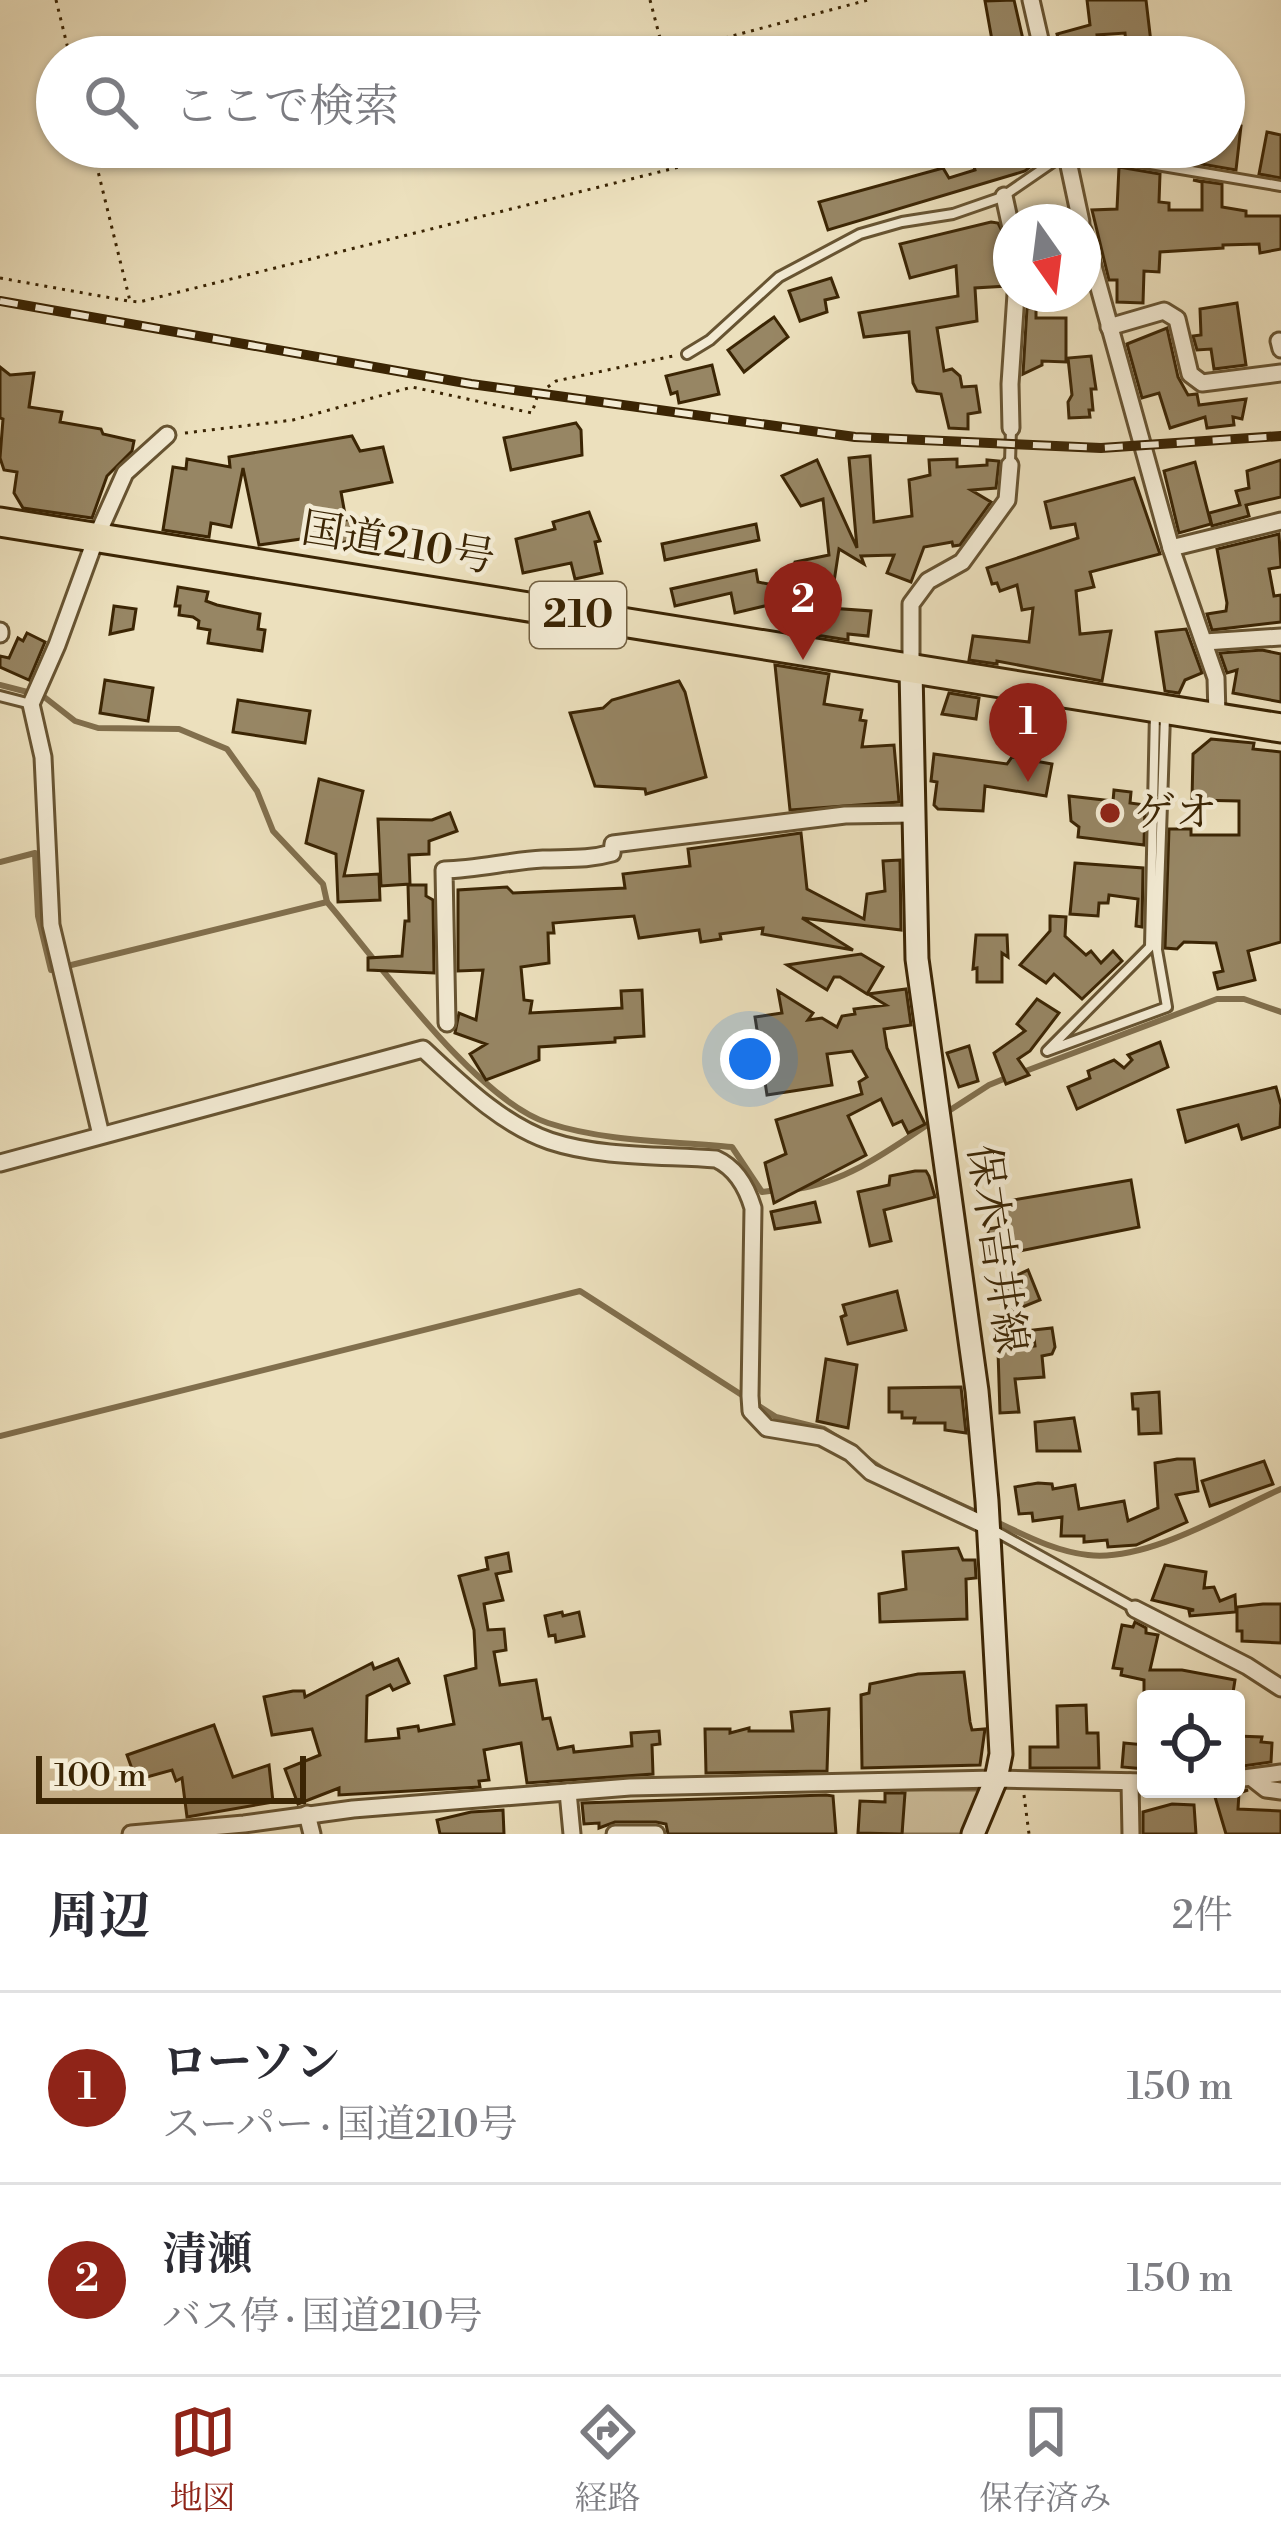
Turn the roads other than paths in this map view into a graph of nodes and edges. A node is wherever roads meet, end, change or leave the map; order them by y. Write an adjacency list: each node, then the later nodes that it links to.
1 (1031, 0): 2 (street)
2 (1039, 36)
3 (1042, 168): 7 (lane)
4 (1070, 168): 9 (street)
5 (1174, 168): 6 (lane)
6 (1281, 186)
7 (1004, 196): 8 (street); 13 (lane)
8 (1006, 204)
9 (1077, 204)
10 (1101, 297): 12 (street)
11 (1015, 312): 15 (street)
12 (1109, 327): 14 (street); 21 (street)
13 (687, 354)
14 (1281, 373)
15 (1011, 428): 17 (lane)
16 (167, 435): 20 (street)
17 (1010, 465): 24 (street)
18 (1281, 521): 21 (street)
19 (0, 522): 20 (highway, 国道210号 / 210)
20 (96, 538): 24 (highway, 国道210号 / 210); 26 (street)
21 (1171, 548): 23 (street)
22 (1281, 637): 23 (street)
23 (1204, 642): 28 (street)
24 (911, 670): 27 (highway, 国道210号 / 210); 30 (main road, 保木吉井線)
25 (0, 696): 26 (lane)
26 (33, 697): 32 (street)
27 (1160, 708): 27 (lane); 28 (highway, 国道210号 / 210)
28 (1217, 716): 29 (highway, 国道210号 / 210)
29 (1281, 728)
30 (913, 814): 31 (street); 34 (main road, 保木吉井線)
31 (447, 1023)
32 (101, 1136): 33 (street); 34 (street)
33 (0, 1163)
34 (989, 1527): 35 (lane); 40 (main road, 保木吉井線)
35 (1135, 1609): 36 (street)
36 (1281, 1688)
37 (1281, 1773): 38 (street)
38 (1245, 1778)
39 (1245, 1778): 43 (street)
40 (996, 1779): 41 (street); 44 (street); 51 (main road, 保木吉井線)
41 (1137, 1782)
42 (1137, 1789): 52 (street)
43 (1281, 1791)
44 (568, 1792): 45 (street); 48 (street)
45 (307, 1814): 46 (street); 47 (street)
46 (131, 1834)
47 (312, 1834)
48 (572, 1834)
49 (615, 1834): 50 (street)
50 (656, 1834)
51 (973, 1834)
52 (1131, 1834)

